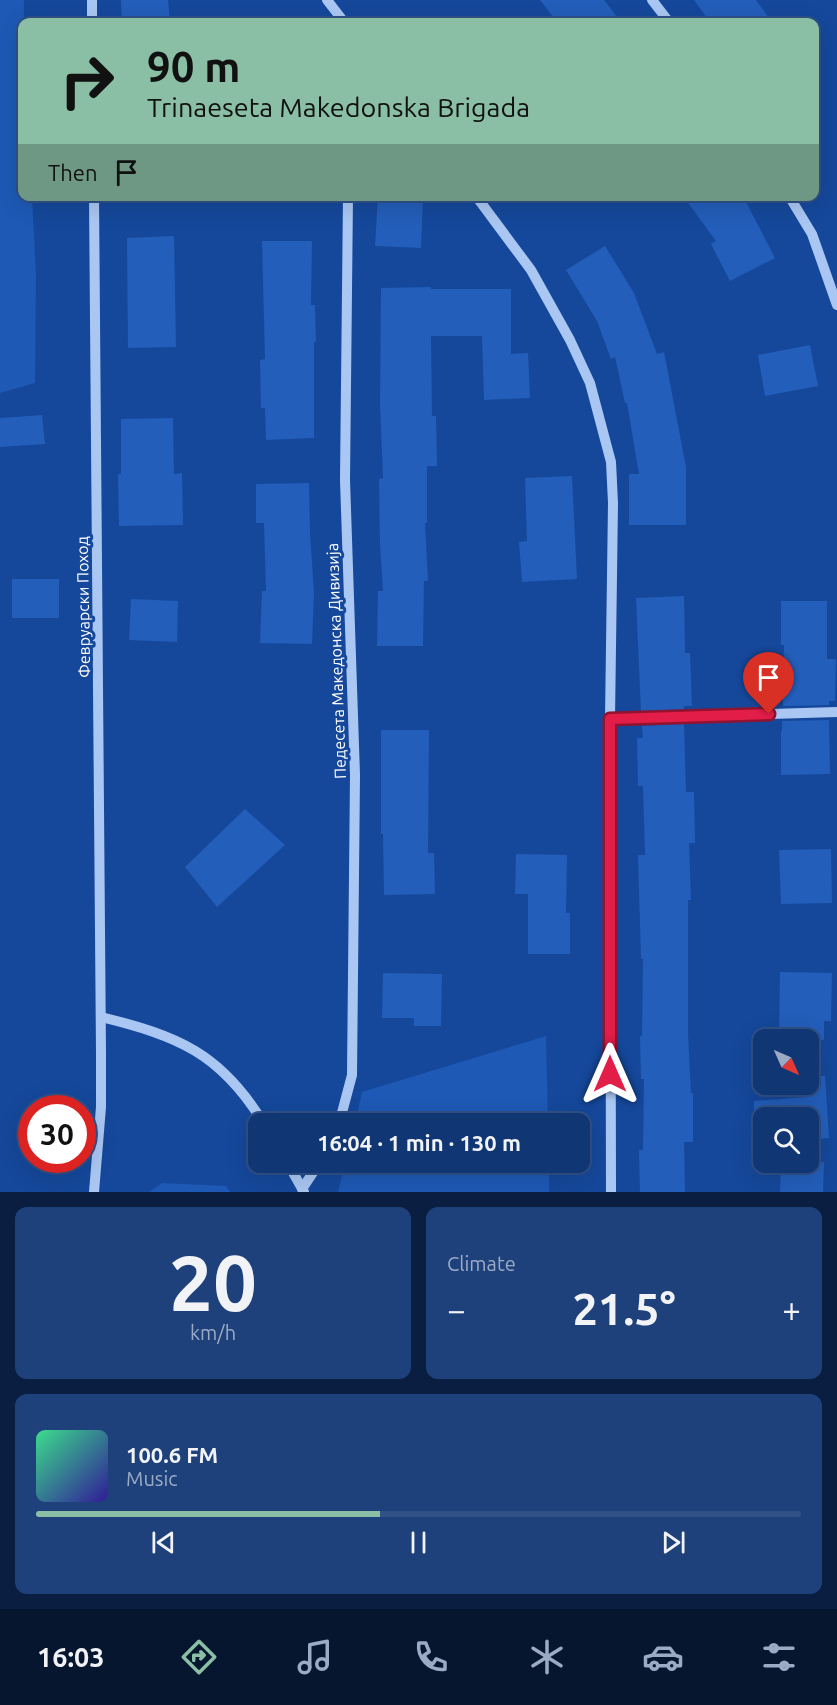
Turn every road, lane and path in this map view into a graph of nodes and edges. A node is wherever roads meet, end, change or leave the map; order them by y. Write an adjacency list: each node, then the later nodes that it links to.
1 (92, 0): 4 (street)
2 (327, 0): 5 (street)
3 (652, 0): 6 (street)
4 (92, 18)
5 (341, 18)
6 (666, 18)
7 (94, 201): 14 (street, Февруарски Поход)
8 (348, 201): 16 (street, Педесета Македонска Дивизија)
9 (480, 201): 13 (street)
10 (792, 201): 11 (street)
11 (837, 305)
12 (837, 712): 13 (street)
13 (610, 719): 21 (street)
14 (101, 1017): 15 (street); 20 (street, Февруарски Поход)
15 (257, 1113)
16 (342, 1113)
17 (293, 1173): 19 (street)
18 (314, 1173): 19 (street)
19 (303, 1190)
20 (94, 1192)
21 (611, 1192)

